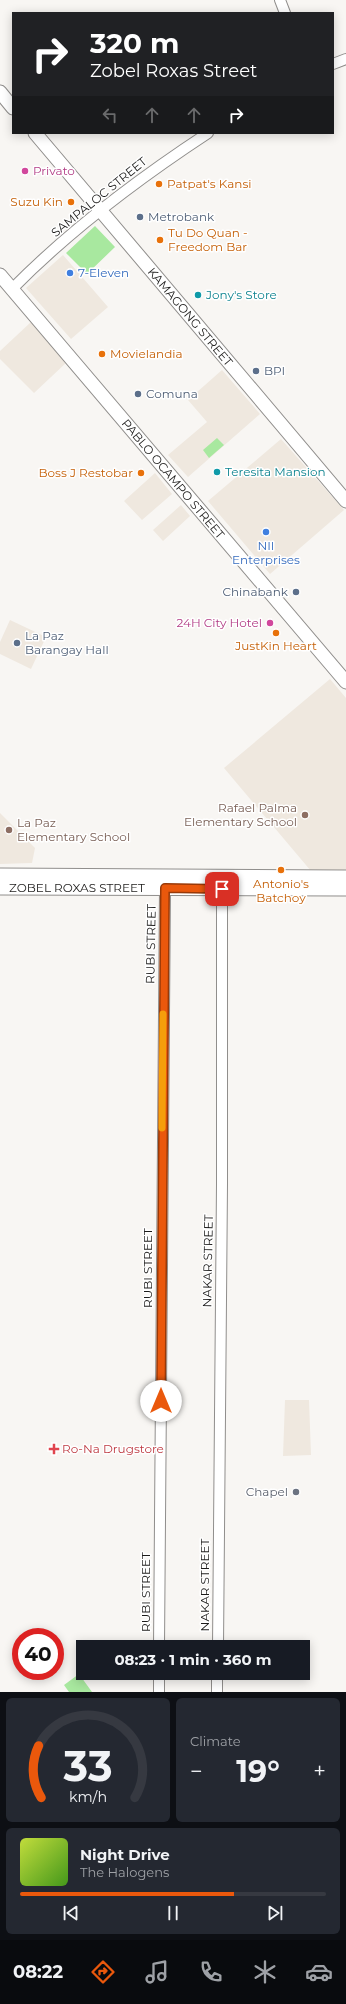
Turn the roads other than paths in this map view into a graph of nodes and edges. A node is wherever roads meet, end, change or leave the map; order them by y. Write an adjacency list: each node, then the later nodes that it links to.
1 (280, 0): 2 (street)
2 (285, 12)
3 (346, 59): 4 (street)
4 (334, 64)
5 (0, 92): 6 (main road)
6 (12, 107)
7 (36, 134): 9 (main road, KAMAGONG STREET)
8 (207, 134): 9 (street, SAMPALOC STREET)
9 (99, 211): 11 (street, SAMPALOC STREET); 12 (main road, KAMAGONG STREET)
10 (0, 275): 11 (main road, PABLO OCAMPO STREET)
11 (12, 289): 13 (main road, PABLO OCAMPO STREET)
12 (346, 501)
13 (346, 682)
14 (0, 875): 16 (main road, ZOBEL ROXAS STREET)
15 (346, 877): 16 (main road, ZOBEL ROXAS STREET)
16 (222, 882): 18 (main road, ZOBEL ROXAS STREET); 19 (main road, ZOBEL ROXAS STREET); 21 (street, NAKAR STREET)
17 (0, 888): 18 (main road, ZOBEL ROXAS STREET)
18 (165, 888): 20 (street, RUBI STREET)
19 (346, 889)
20 (159, 1640)
21 (218, 1640)
22 (159, 1680): 24 (street)
23 (217, 1680): 25 (street)
24 (159, 1692)
25 (217, 1692)

